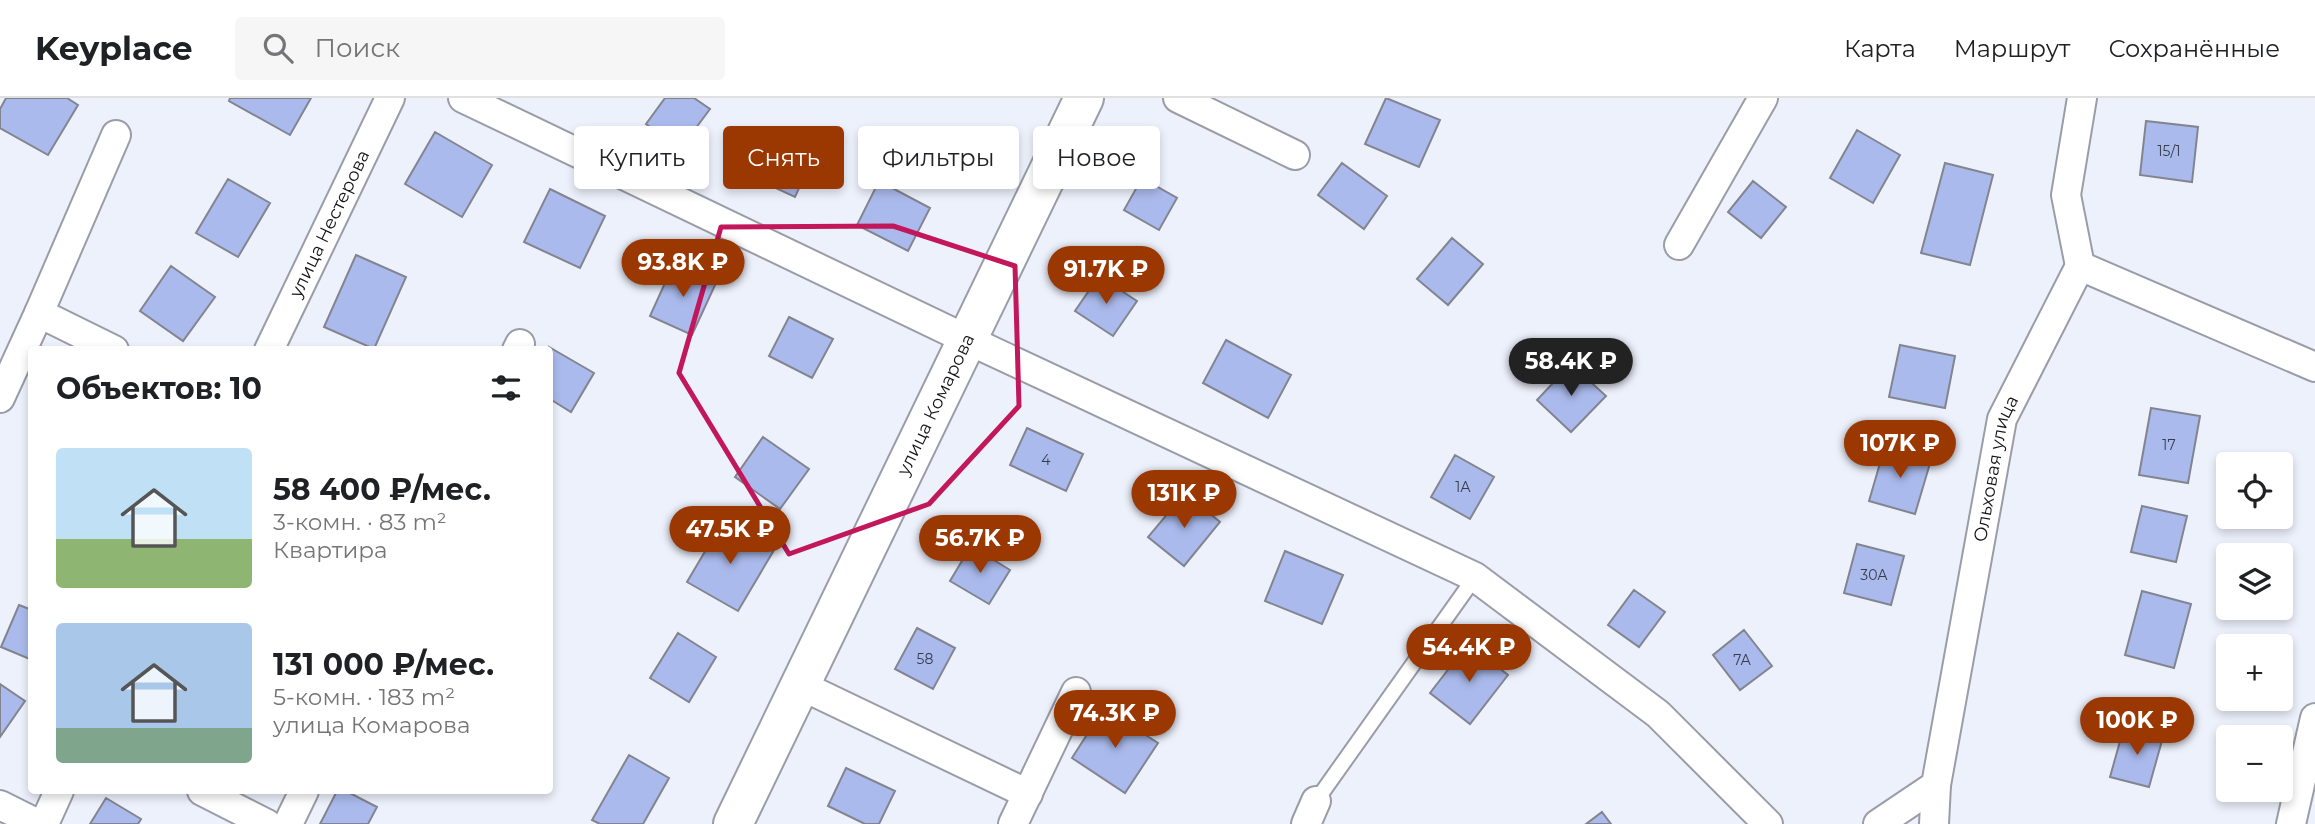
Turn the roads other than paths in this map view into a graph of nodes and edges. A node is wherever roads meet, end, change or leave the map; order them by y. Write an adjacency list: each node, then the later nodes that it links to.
1 (390, 98): 14 (street, улица Нестерова)
2 (463, 98): 12 (street)
3 (1084, 98): 12 (main road, улица Комарова)
4 (1178, 98): 8 (street)
5 (1763, 98): 9 (street)
6 (2082, 98): 10 (street)
7 (116, 135): 11 (street)
8 (1295, 155)
9 (1679, 245)
10 (2080, 266): 15 (street); 21 (street, Ольховая улица)
11 (39, 313): 13 (street); 16 (street)
12 (967, 339): 17 (street); 18 (main road, улица Комарова)
13 (106, 346)
14 (271, 346)
15 (2315, 367)
16 (0, 398)
17 (1475, 577): 27 (lane); 34 (street)
18 (800, 685): 25 (street); 32 (main road, улица Комарова)
19 (1076, 692): 25 (street)
20 (2315, 718): 37 (street)
21 (1936, 785): 35 (street); 36 (street, Ольховая улица)
22 (59, 794): 29 (street)
23 (208, 794): 30 (street)
24 (303, 794): 31 (street)
25 (1028, 794): 33 (street)
26 (0, 804): 28 (street)
27 (1311, 813)
28 (38, 824)
29 (44, 824)
30 (267, 824)
31 (288, 824)
32 (733, 824)
33 (1013, 824)
34 (1768, 824)
35 (1878, 824)
36 (1934, 824)
37 (2291, 824)

